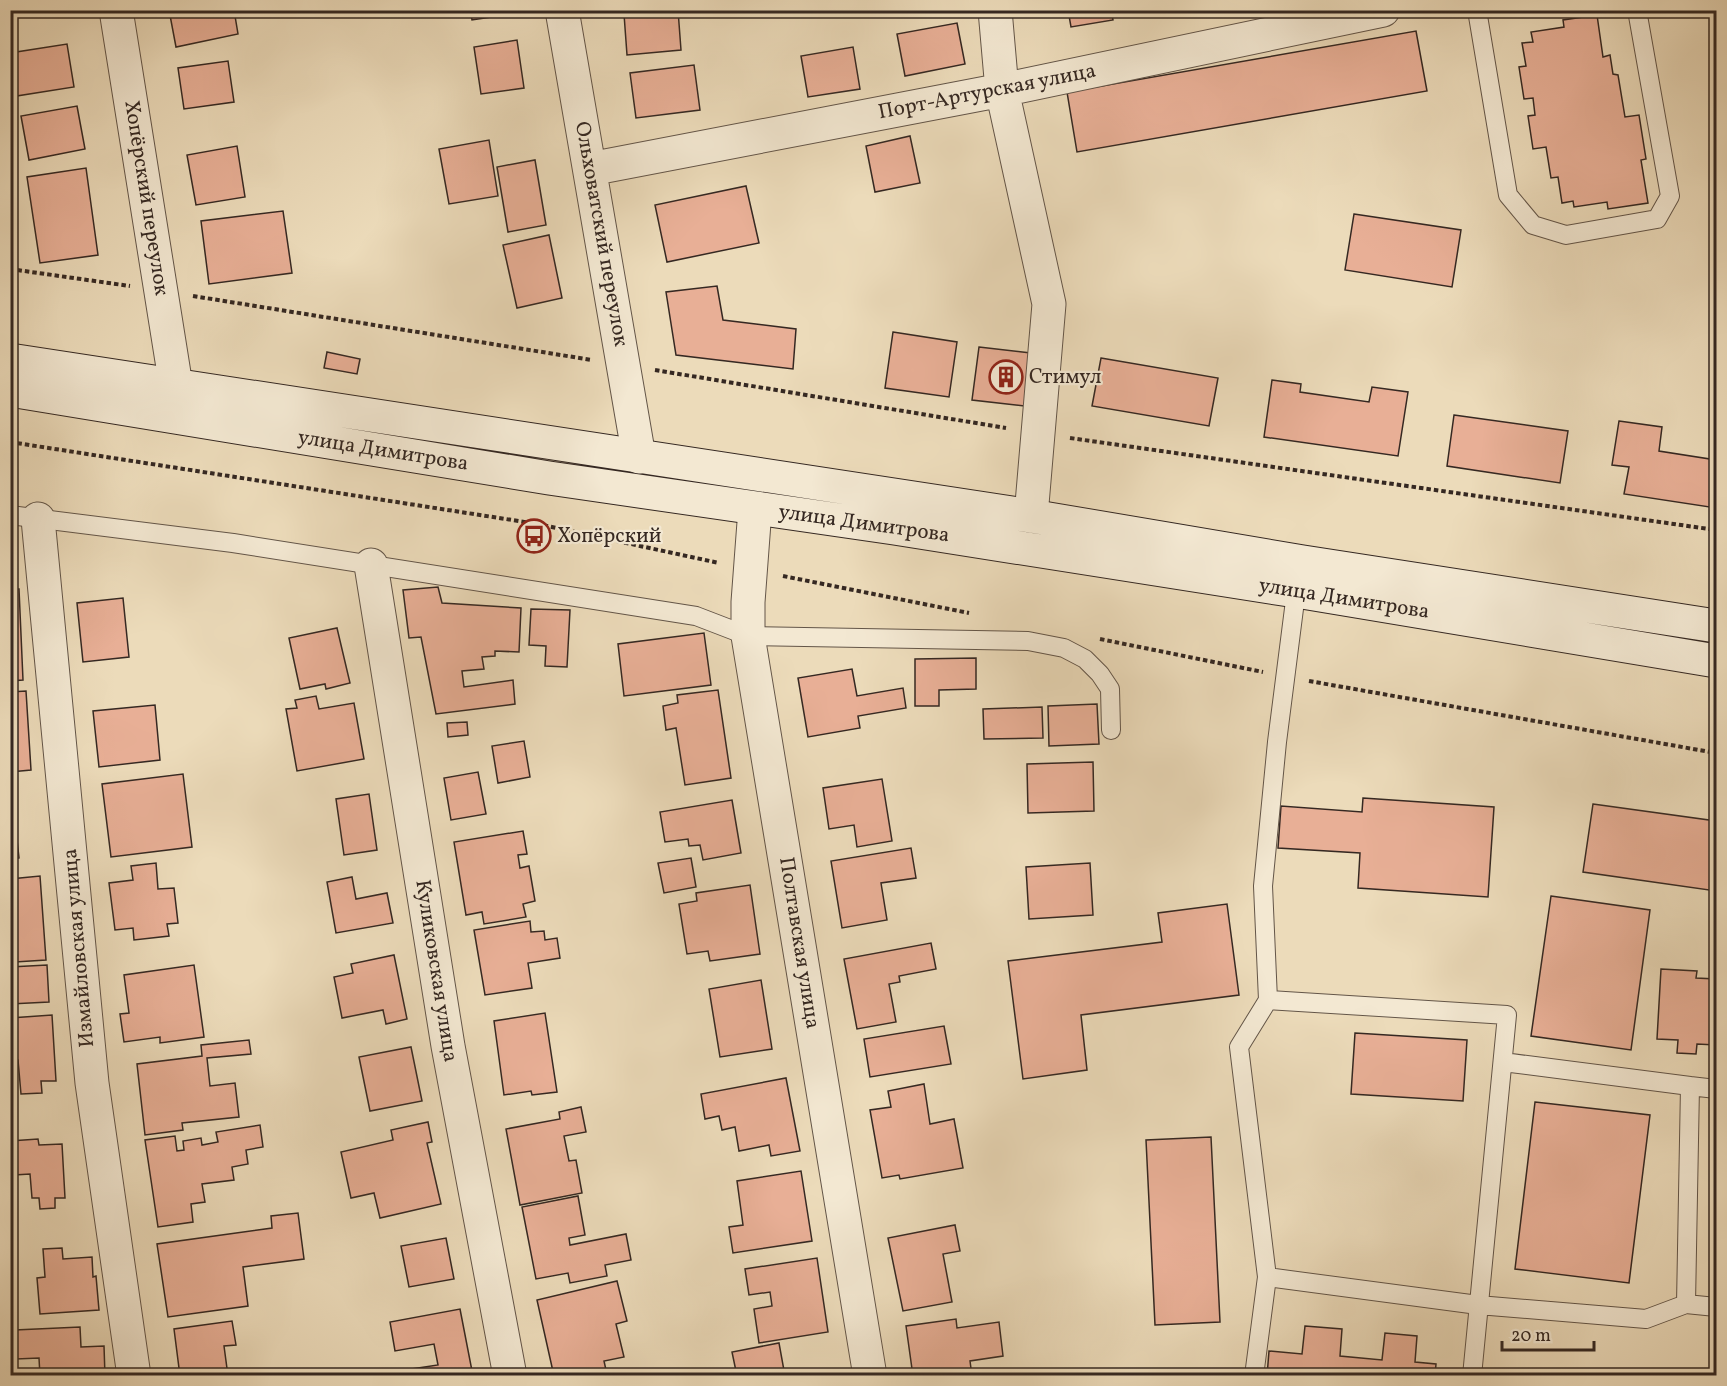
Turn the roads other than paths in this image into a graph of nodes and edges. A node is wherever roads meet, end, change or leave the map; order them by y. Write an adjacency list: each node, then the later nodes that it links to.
1 (116, 10): 10 (street, Хопёрский переулок)
2 (562, 10): 8 (street, Ольховатский переулок)
3 (995, 10): 7 (street)
4 (1383, 10): 7 (street, Порт-Артурская улица)
5 (1478, 10): 6 (lane)
6 (1637, 10)
7 (1002, 90): 8 (street, Порт-Артурская улица); 14 (street)
8 (590, 169): 12 (street, Ольховатский переулок)
9 (10, 360): 10 (street, улица Димитрова)
10 (176, 386): 12 (street, улица Димитрова)
11 (10, 390): 13 (street, улица Димитрова)
12 (639, 458): 14 (street, улица Димитрова)
13 (755, 509): 17 (street, улица Димитрова); 19 (street, Полтавская улица)
14 (1031, 516): 17 (street, улица Димитрова)
15 (24, 517): 16 (lane); 30 (street, Измайловская улица)
16 (371, 565): 19 (lane); 31 (street, Куликовская улица)
17 (1299, 576): 18 (street, улица Димитрова); 20 (street, улица Димитрова); 22 (lane)
18 (1716, 626)
19 (748, 636): 21 (lane); 32 (street, Полтавская улица)
20 (1716, 662)
21 (1111, 730)
22 (1268, 1000): 23 (lane); 26 (lane)
23 (1503, 1062): 24 (lane); 28 (lane)
24 (1690, 1086): 25 (lane); 27 (lane)
25 (1716, 1089)
26 (1267, 1276): 28 (lane); 33 (lane)
27 (1686, 1304): 28 (lane); 29 (lane)
28 (1478, 1305): 34 (lane)
29 (1716, 1307)
30 (134, 1376)
31 (510, 1376)
32 (870, 1376)
33 (1254, 1376)
34 (1472, 1376)

